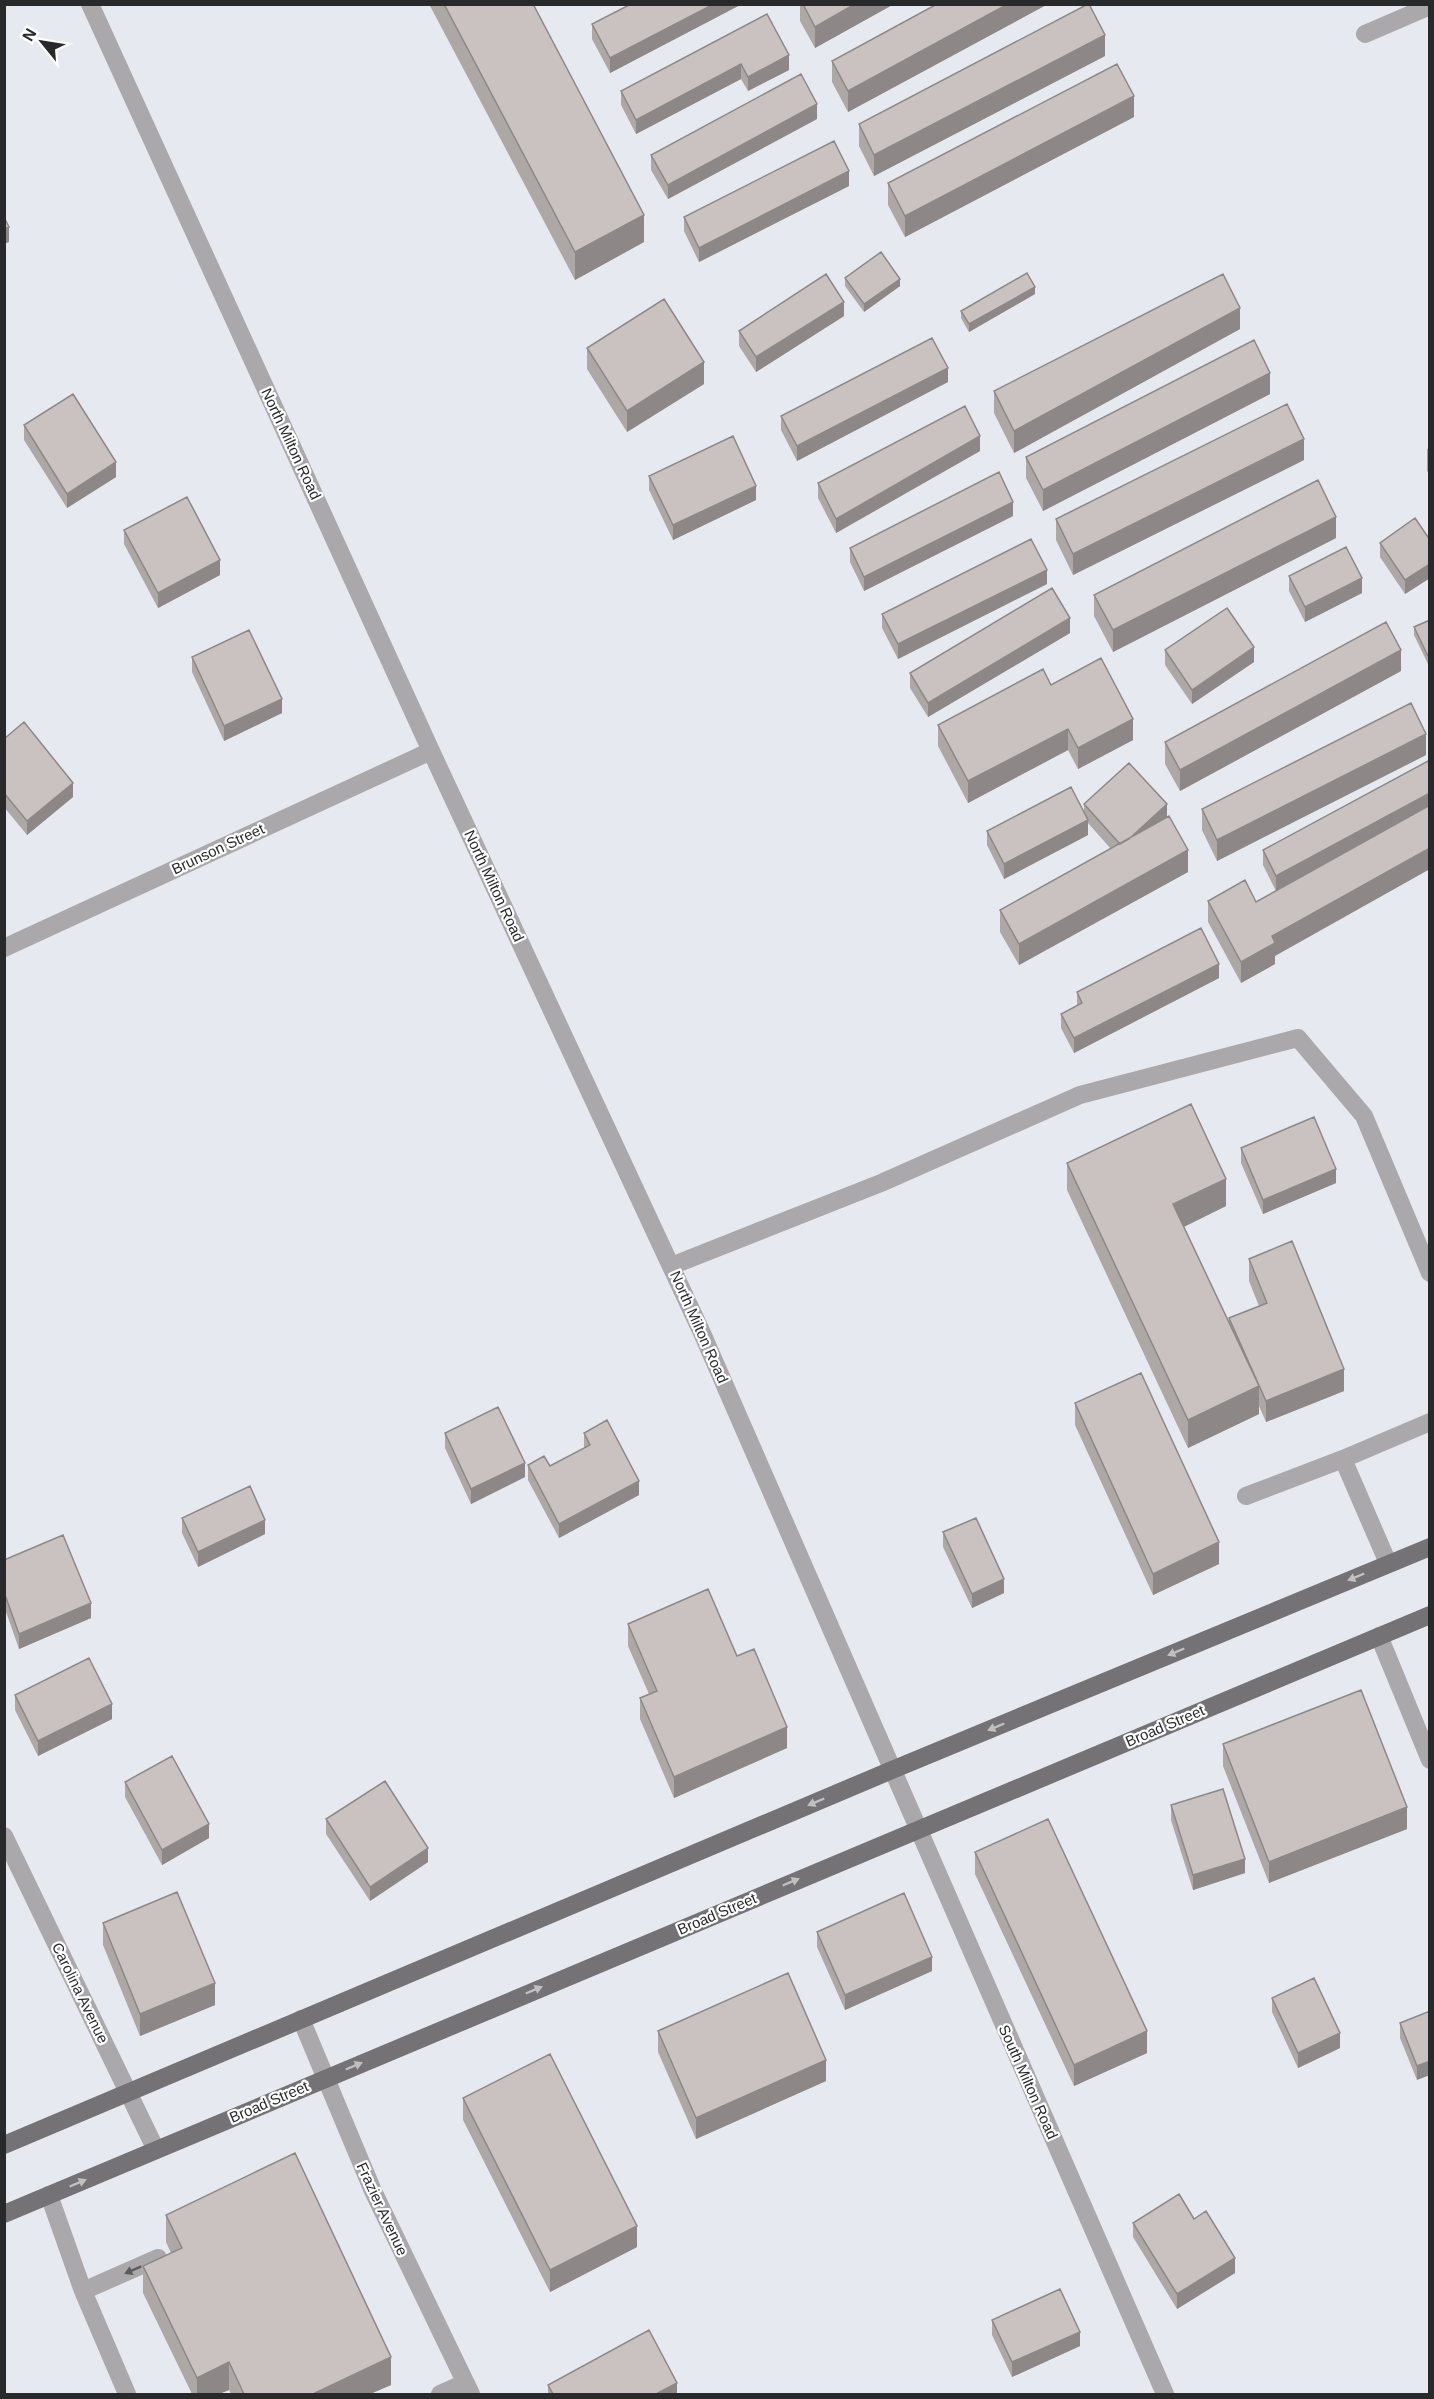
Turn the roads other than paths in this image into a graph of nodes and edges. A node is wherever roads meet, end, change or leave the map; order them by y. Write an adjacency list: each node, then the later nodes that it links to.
1 (90, 4): 4 (street, North Milton Road)
2 (1430, 6): 3 (street)
3 (1365, 34)
4 (431, 751): 5 (street, Brunson Street); 6 (street, North Milton Road)
5 (4, 948)
6 (671, 1266): 7 (street); 16 (street, North Milton Road)
7 (1430, 1273)
8 (1430, 1422): 9 (street)
9 (1343, 1459): 10 (street); 12 (street)
10 (1246, 1496)
11 (1430, 1546): 12 (main road)
12 (1389, 1563): 16 (main road, one-way to 16)
13 (1430, 1615): 14 (main road, Broad Street)
14 (1379, 1636): 15 (street); 17 (main road, Broad Street)
15 (1430, 1760)
16 (892, 1770): 17 (street, South Milton Road); 19 (main road, one-way to 19)
17 (918, 1829): 20 (main road, Broad Street, one-way to 17); 31 (street, South Milton Road)
18 (4, 1836): 21 (street, Carolina Avenue)
19 (301, 2019): 20 (street, Frazier Avenue); 21 (main road)
20 (325, 2078): 23 (main road, Broad Street); 28 (street, Frazier Avenue)
21 (129, 2093): 22 (main road); 23 (street, Carolina Avenue)
22 (4, 2145)
23 (156, 2150): 24 (main road, Broad Street, one-way to 23)
24 (49, 2195): 25 (main road, Broad Street); 27 (street)
25 (4, 2214)
26 (168, 2282): 27 (street, one-way to 27)
27 (83, 2291): 29 (street)
28 (468, 2389): 30 (street)
29 (127, 2394)
30 (440, 2394)
31 (1165, 2394)

